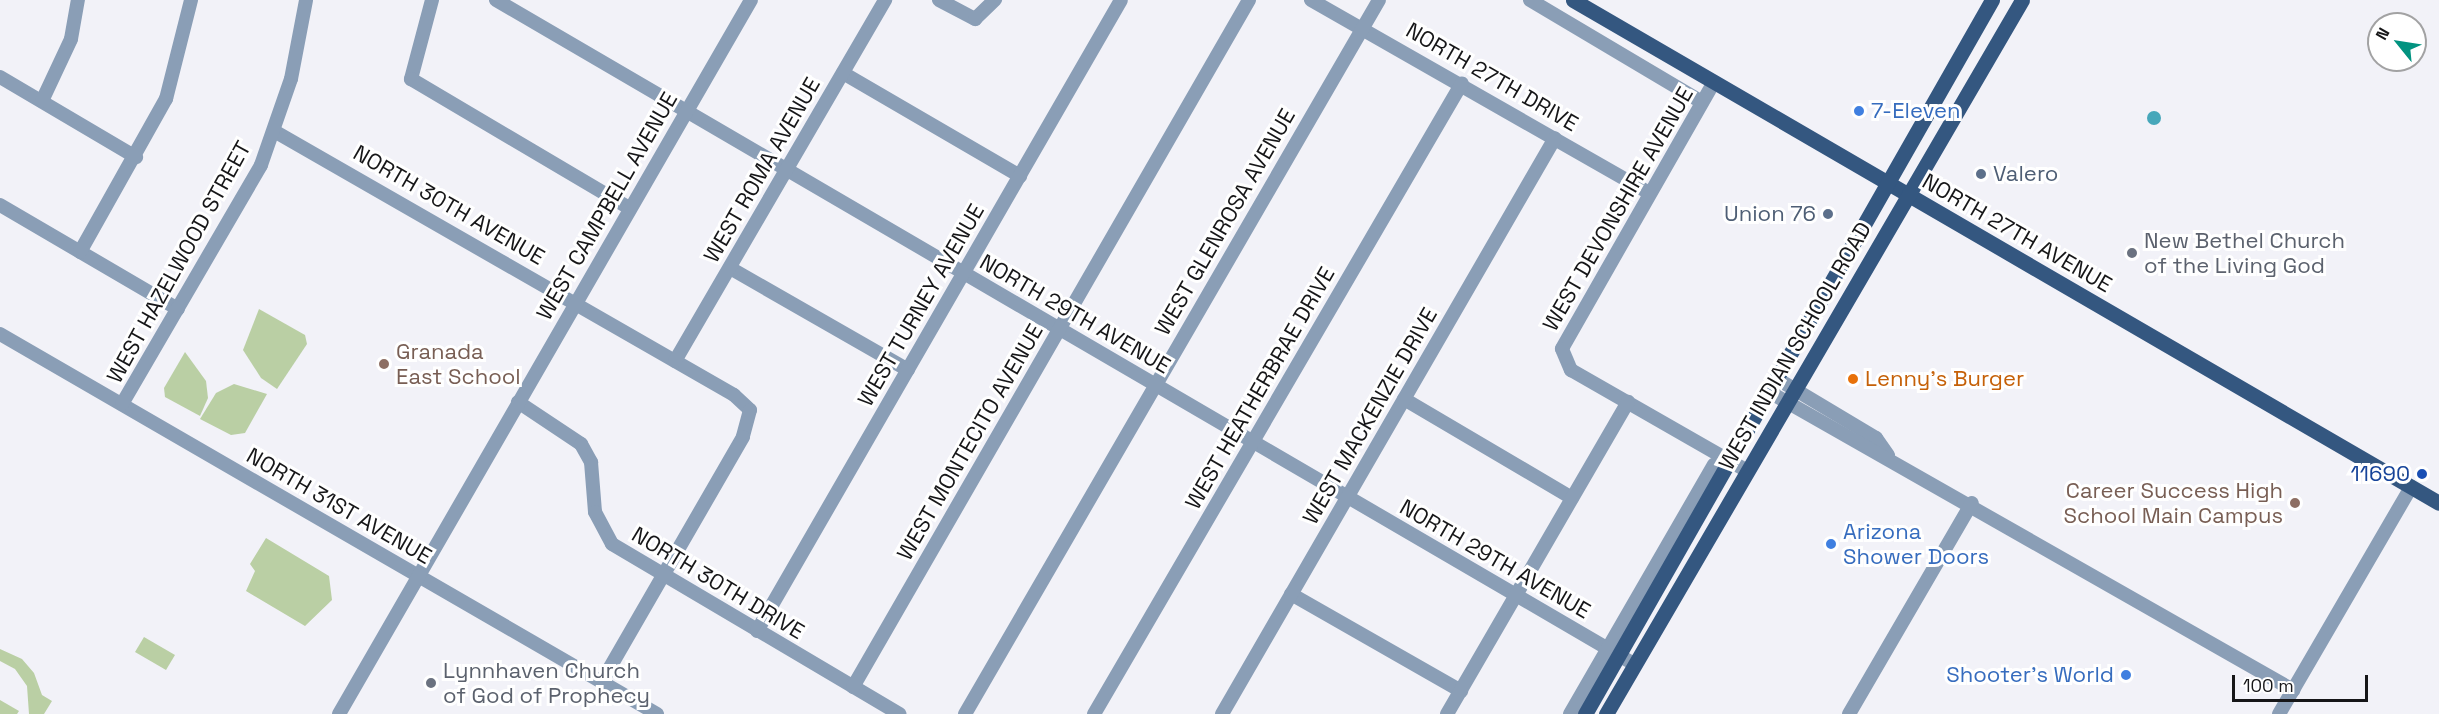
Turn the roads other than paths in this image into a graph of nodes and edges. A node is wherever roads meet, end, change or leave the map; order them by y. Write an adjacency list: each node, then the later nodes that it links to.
1 (78, 0): 23 (street)
2 (191, 0): 28 (street)
3 (306, 0): 26 (street, WEST HAZELWOOD STREET)
4 (432, 0): 35 (street)
5 (496, 0): 25 (street, NORTH 29TH AVENUE)
6 (751, 0): 25 (street, WEST CAMPBELL AVENUE)
7 (885, 0): 19 (street, WEST ROMA AVENUE)
8 (939, 0): 9 (street)
9 (995, 0)
10 (1121, 0): 30 (street, WEST TURNEY AVENUE)
11 (1249, 0): 41 (street, WEST MONTECITO AVENUE)
12 (1311, 0): 18 (street, NORTH 27TH DRIVE)
13 (1378, 0): 18 (street, WEST GLENROSA AVENUE)
14 (1530, 0): 24 (street)
15 (1573, 0): 21 (main road, NORTH 27TH AVENUE)
16 (1992, 0): 31 (main road, WEST INDIAN SCHOOL ROAD)
17 (2022, 0): 33 (main road, WEST INDIAN SCHOOL ROAD)
18 (1362, 27): 22 (street, NORTH 27TH DRIVE); 45 (street, WEST GLENROSA AVENUE)
19 (843, 73): 29 (street, WEST ROMA AVENUE); 30 (street)
20 (0, 77): 23 (street)
21 (1714, 82): 24 (street, WEST DEVONSHIRE AVENUE); 31 (main road, NORTH 27TH AVENUE)
22 (1462, 83): 27 (street, NORTH 27TH DRIVE); 52 (street, WEST HEATHERBRAE DRIVE)
23 (42, 101): 28 (street)
24 (1702, 102): 32 (street, WEST DEVONSHIRE AVENUE)
25 (687, 111): 29 (street, NORTH 29TH AVENUE); 35 (street, WEST CAMPBELL AVENUE)
26 (274, 130): 39 (street, NORTH 30TH AVENUE); 40 (street, WEST HAZELWOOD STREET)
27 (1555, 138): 32 (street, NORTH 27TH DRIVE); 48 (street, WEST MACKENZIE DRIVE)
28 (136, 157): 36 (street)
29 (786, 169): 37 (street, WEST ROMA AVENUE); 38 (street, NORTH 29TH AVENUE)
30 (1020, 176): 38 (street, WEST TURNEY AVENUE)
31 (1889, 185): 33 (main road, NORTH 27TH AVENUE); 46 (main road, WEST INDIAN SCHOOL ROAD)
32 (1650, 193): 50 (street, WEST DEVONSHIRE AVENUE)
33 (1909, 196): 47 (main road, WEST INDIAN SCHOOL ROAD); 56 (main road, NORTH 27TH AVENUE)
34 (0, 206): 36 (street)
35 (629, 208): 39 (street, WEST CAMPBELL AVENUE)
36 (80, 252): 40 (street)
37 (730, 268): 43 (street, WEST ROMA AVENUE); 44 (street)
38 (964, 273): 41 (street, NORTH 29TH AVENUE); 44 (street, WEST TURNEY AVENUE)
39 (575, 304): 43 (street, NORTH 30TH AVENUE); 49 (street, WEST CAMPBELL AVENUE)
40 (178, 309): 51 (street, WEST HAZELWOOD STREET)
41 (1059, 330): 45 (street, NORTH 29TH AVENUE); 69 (street, WEST MONTECITO AVENUE)
42 (0, 334): 51 (street, NORTH 31ST AVENUE)
43 (675, 361): 61 (street, NORTH 30TH AVENUE)
44 (908, 370): 65 (street, WEST TURNEY AVENUE)
45 (1154, 385): 52 (street, NORTH 29TH AVENUE); 75 (street, WEST GLENROSA AVENUE)
46 (1775, 386): 47 (street); 53 (main road, WEST INDIAN SCHOOL ROAD)
47 (1791, 396): 55 (main road, WEST INDIAN SCHOOL ROAD); 60 (street)
48 (1404, 399): 57 (street, WEST MACKENZIE DRIVE); 58 (street)
49 (518, 402): 61 (street, NORTH 30TH DRIVE); 62 (street, WEST CAMPBELL AVENUE)
50 (1628, 402): 53 (street); 58 (street)
51 (123, 404): 62 (street, NORTH 31ST AVENUE)
52 (1253, 442): 57 (street, NORTH 29TH AVENUE); 76 (street, WEST HEATHERBRAE DRIVE)
53 (1731, 462): 55 (street); 66 (main road, WEST INDIAN SCHOOL ROAD)
54 (1714, 465): 66 (street, WEST INDIAN SCHOOL ROAD)
55 (1747, 471): 67 (main road, WEST INDIAN SCHOOL ROAD)
56 (2411, 487): 59 (main road, NORTH 27TH AVENUE); 70 (street)
57 (1347, 497): 63 (street, WEST MACKENZIE DRIVE); 64 (street, NORTH 29TH AVENUE)
58 (1572, 498): 64 (street)
59 (2439, 503)
60 (1972, 504): 70 (street); 82 (street)
61 (661, 576): 65 (street, NORTH 30TH DRIVE); 68 (street)
62 (418, 577): 68 (street, NORTH 31ST AVENUE); 72 (street, WEST CAMPBELL AVENUE)
63 (1291, 594): 71 (street); 77 (street, WEST MACKENZIE DRIVE)
64 (1516, 595): 66 (street, NORTH 29TH AVENUE); 71 (street)
65 (757, 631): 69 (street, NORTH 30TH DRIVE)
66 (1614, 652): 67 (street, NORTH 29TH AVENUE); 79 (street, WEST INDIAN SCHOOL ROAD); 80 (main road, WEST INDIAN SCHOOL ROAD)
67 (1634, 664): 81 (main road, WEST INDIAN SCHOOL ROAD)
68 (602, 681): 73 (street, NORTH 31ST AVENUE)
69 (853, 687): 74 (street, NORTH 30TH DRIVE)
70 (2293, 690): 83 (street)
71 (1461, 691): 78 (street)
72 (339, 714)
73 (655, 714)
74 (900, 714)
75 (965, 714)
76 (1094, 714)
77 (1222, 714)
78 (1447, 714)
79 (1570, 714)
80 (1585, 714)
81 (1606, 714)
82 (1849, 714)
83 (2280, 714)

